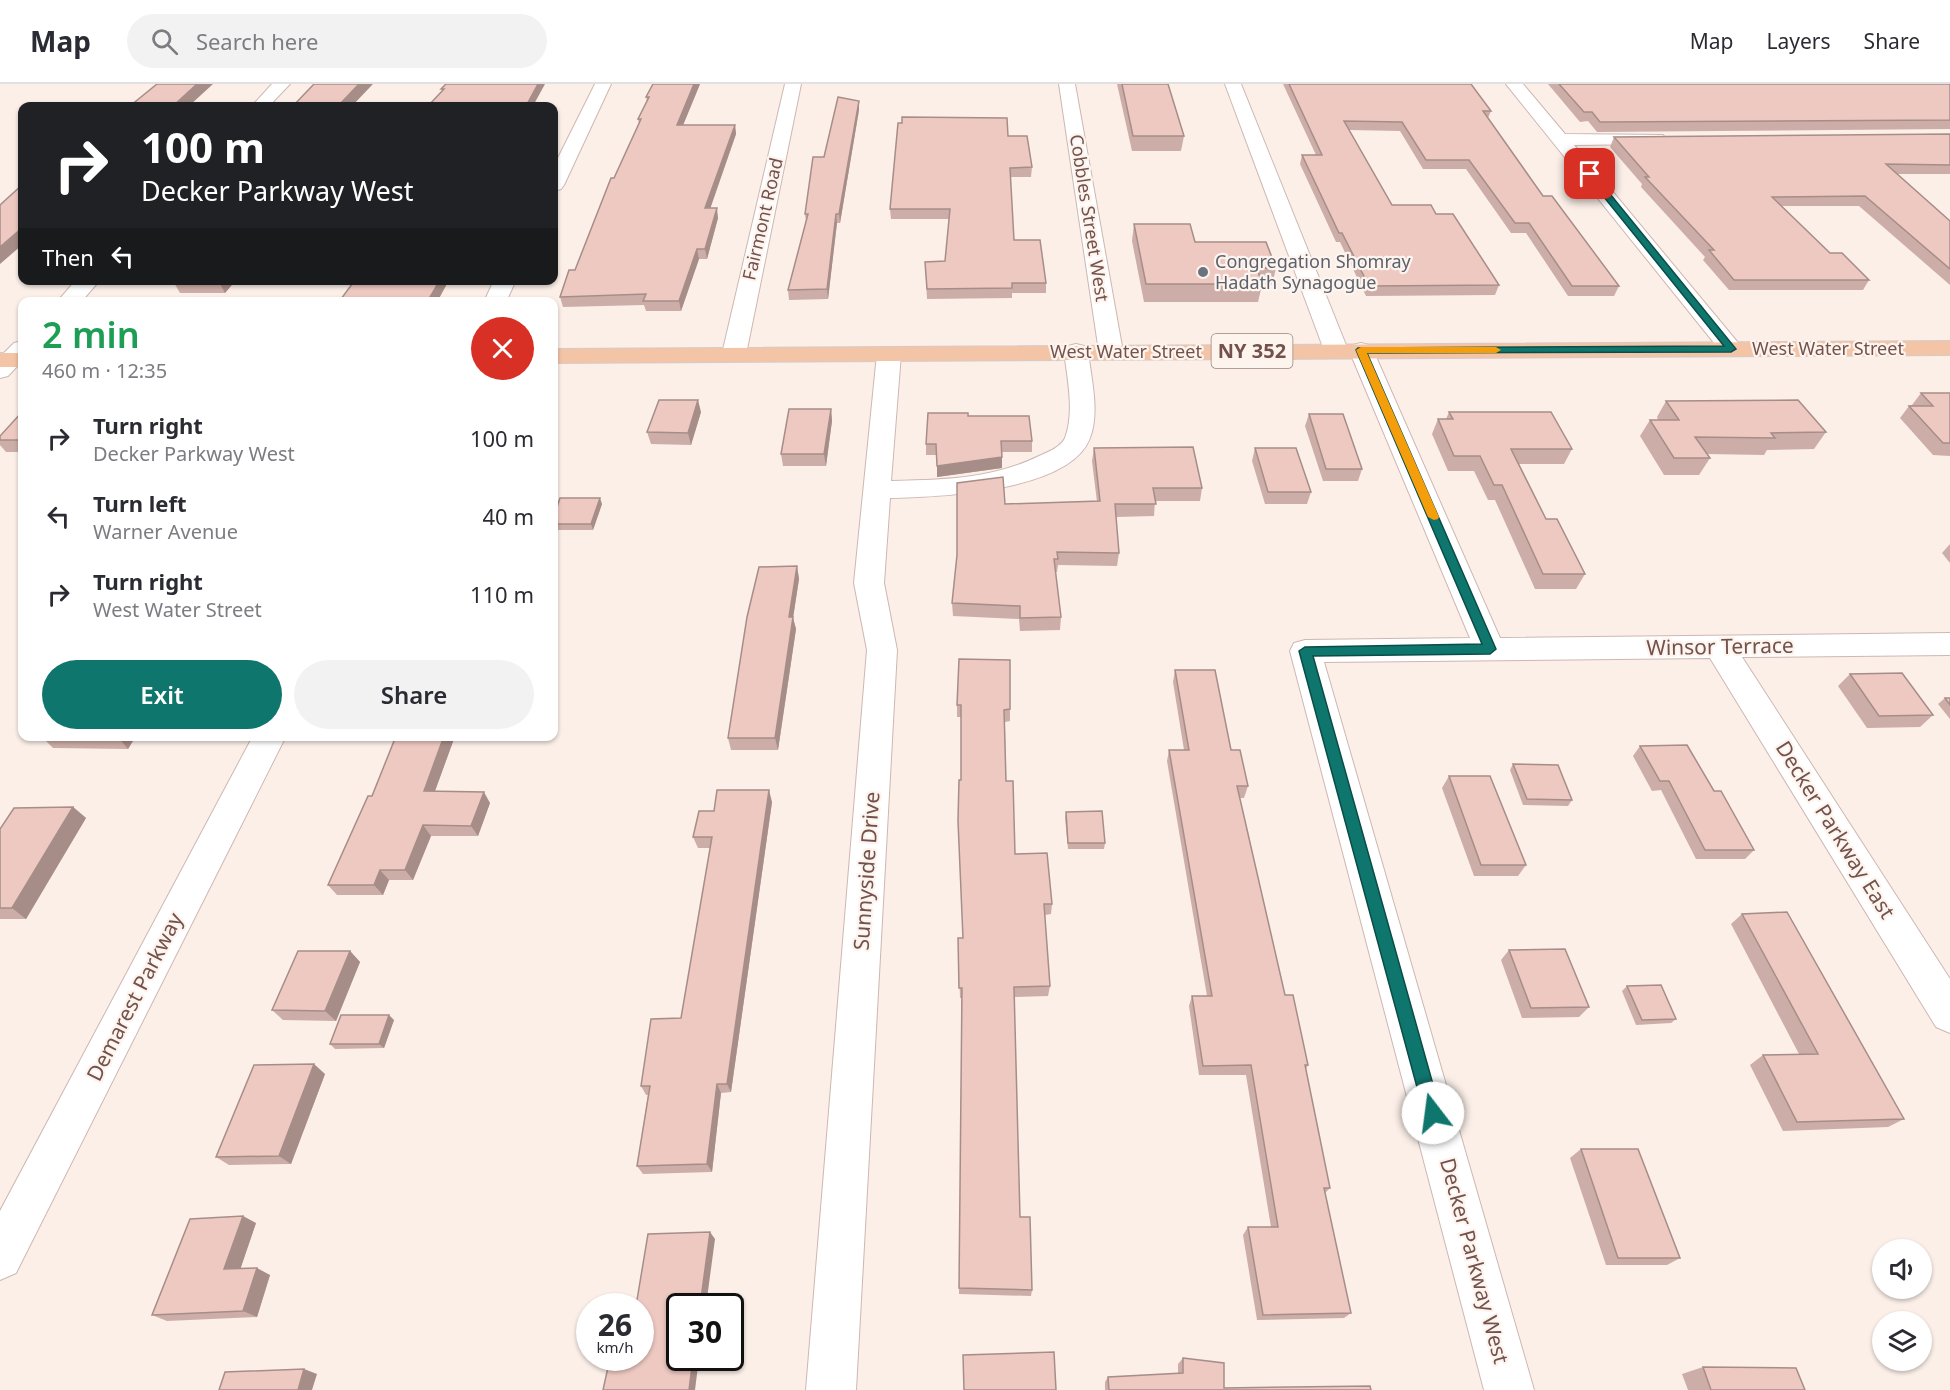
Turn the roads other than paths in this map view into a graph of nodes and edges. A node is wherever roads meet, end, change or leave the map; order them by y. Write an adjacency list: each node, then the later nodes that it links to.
1 (282, 84): 7 (street)
2 (603, 84): 10 (street)
3 (794, 84): 18 (street, Fairmont Road)
4 (1067, 84): 17 (street, Cobbles Street West)
5 (1233, 84): 15 (street)
6 (1514, 84): 9 (street)
7 (264, 102)
8 (1671, 139): 9 (street)
9 (1562, 140): 14 (street)
10 (558, 177)
11 (84, 285): 12 (street)
12 (73, 297)
13 (1950, 348): 14 (main road, West Water Street / NY 352)
14 (1731, 349): 15 (main road, West Water Street / NY 352)
15 (1349, 350): 17 (main road, West Water Street / NY 352); 24 (street)
16 (1076, 351): 17 (main road, West Water Street / NY 352); 19 (main road, West Water Street / NY 352); 21 (street)
17 (1111, 352)
18 (734, 354): 19 (main road, West Water Street / NY 352); 20 (main road, West Water Street / NY 352)
19 (890, 354): 21 (street, Sunnyside Drive)
20 (558, 356)
21 (877, 490): 28 (street, Sunnyside Drive)
22 (1950, 644): 23 (street, Winsor Terrace)
23 (1719, 646): 24 (street, Winsor Terrace); 26 (street, Decker Parkway East)
24 (1490, 649): 29 (street, Decker Parkway West)
25 (267, 741): 27 (street, Demarest Parkway)
26 (1950, 1014)
27 (0, 1257)
28 (831, 1390)
29 (1509, 1390)

